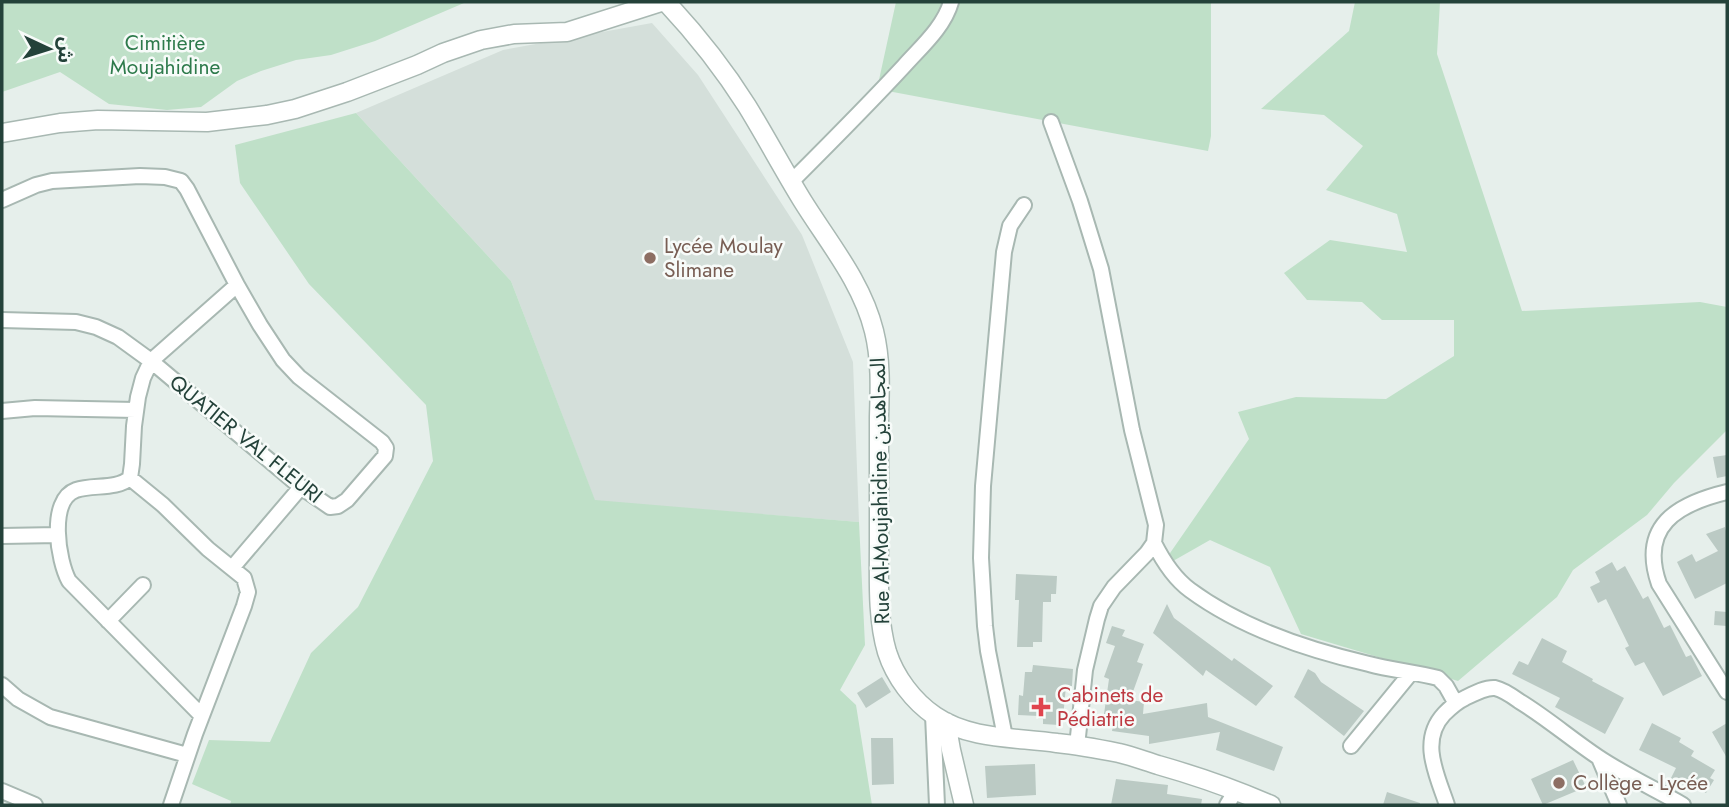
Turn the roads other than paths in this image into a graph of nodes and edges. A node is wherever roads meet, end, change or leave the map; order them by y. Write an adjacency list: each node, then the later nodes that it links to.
1 (664, 2): 4 (street); 5 (street, Rue Al-Moujahidine المجاهدين)
2 (951, 2): 5 (street)
3 (1051, 122): 18 (street)
4 (2, 133)
5 (791, 182): 27 (street, Rue Al-Moujahidine المجاهدين)
6 (2, 200): 8 (street, QUATIER VAL FLEURI)
7 (1024, 205): 28 (street)
8 (237, 285): 10 (street); 14 (street, QUATIER VAL FLEURI)
9 (2, 320): 10 (street, QUATIER VAL FLEURI)
10 (152, 361): 11 (street); 14 (street, QUATIER VAL FLEURI)
11 (136, 410): 12 (street); 13 (street)
12 (2, 411)
13 (130, 478): 16 (street); 19 (street)
14 (301, 488): 19 (street)
15 (1727, 492): 24 (street)
16 (58, 535): 17 (street); 21 (street)
17 (2, 536)
18 (1154, 543): 22 (street); 29 (street)
19 (232, 568): 26 (street)
20 (143, 585): 21 (street)
21 (108, 621): 26 (street)
22 (1410, 674): 25 (street); 30 (street)
23 (2, 685): 31 (street)
24 (1727, 692)
25 (1455, 702): 32 (street); 40 (street)
26 (202, 716): 31 (street)
27 (940, 718): 28 (street, Rue Al-Moujahidine المجاهدين); 37 (street); 38 (street)
28 (1005, 737): 29 (street, Rue Al-Moujahidine المجاهدين)
29 (1077, 746): 34 (street, Rue Al-Moujahidine المجاهدين)
30 (1351, 746)
31 (187, 755): 36 (street)
32 (1599, 758): 41 (street); 42 (street)
33 (2, 791): 35 (street)
34 (1232, 798): 39 (street, Rue Al-Moujahidine المجاهدين)
35 (35, 805)
36 (171, 805)
37 (937, 805)
38 (964, 805)
39 (1271, 805)
40 (1447, 805)
41 (1619, 805)
42 (1683, 805)

